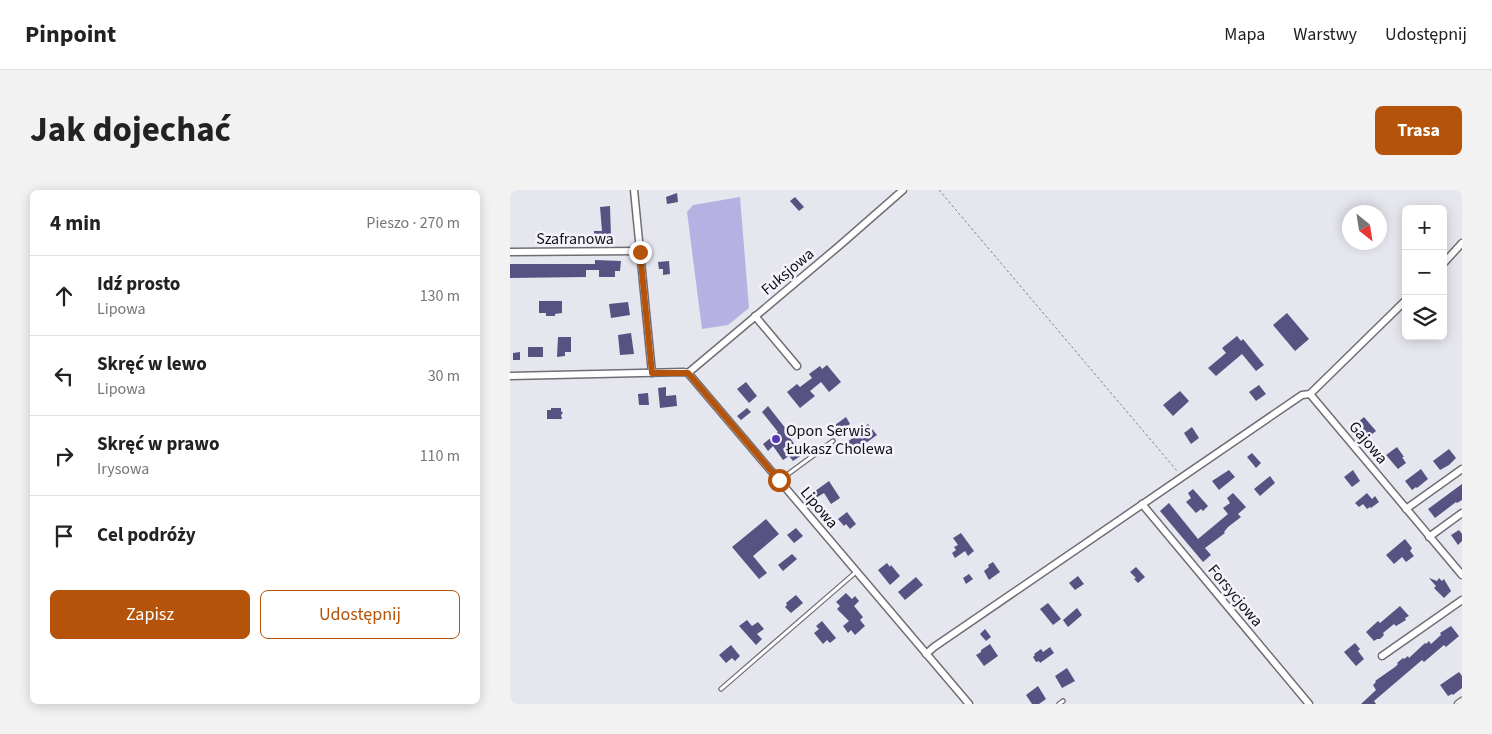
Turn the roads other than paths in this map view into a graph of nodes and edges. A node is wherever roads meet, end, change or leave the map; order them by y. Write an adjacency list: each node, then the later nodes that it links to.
1 (634, 190): 5 (street)
2 (903, 190): 8 (street, Fuksjowa)
3 (1462, 243): 6 (street)
4 (510, 252): 5 (street, Szafranowa)
5 (640, 252): 10 (street)
6 (1447, 260)
7 (1402, 304): 13 (street)
8 (755, 316): 9 (street); 11 (street, Fuksjowa)
9 (797, 366)
10 (652, 373): 11 (street); 12 (street)
11 (688, 373): 16 (street, Lipowa)
12 (510, 376)
13 (1310, 394): 17 (street); 18 (street, Gajowa)
14 (833, 441): 16 (lane)
15 (1462, 469): 18 (street)
16 (779, 480): 21 (street, Lipowa)
17 (1142, 504): 24 (street); 29 (street, Forsycjowa)
18 (1406, 508): 20 (street, Gajowa)
19 (1462, 513): 20 (street)
20 (1429, 537): 22 (street, Gajowa)
21 (857, 572): 24 (street, Lipowa); 26 (lane)
22 (1462, 575)
23 (1462, 600): 25 (street)
24 (926, 654): 28 (street, Lipowa)
25 (1382, 656)
26 (721, 689)
27 (1462, 701): 30 (street)
28 (969, 704)
29 (1309, 704)
30 (1458, 704)

